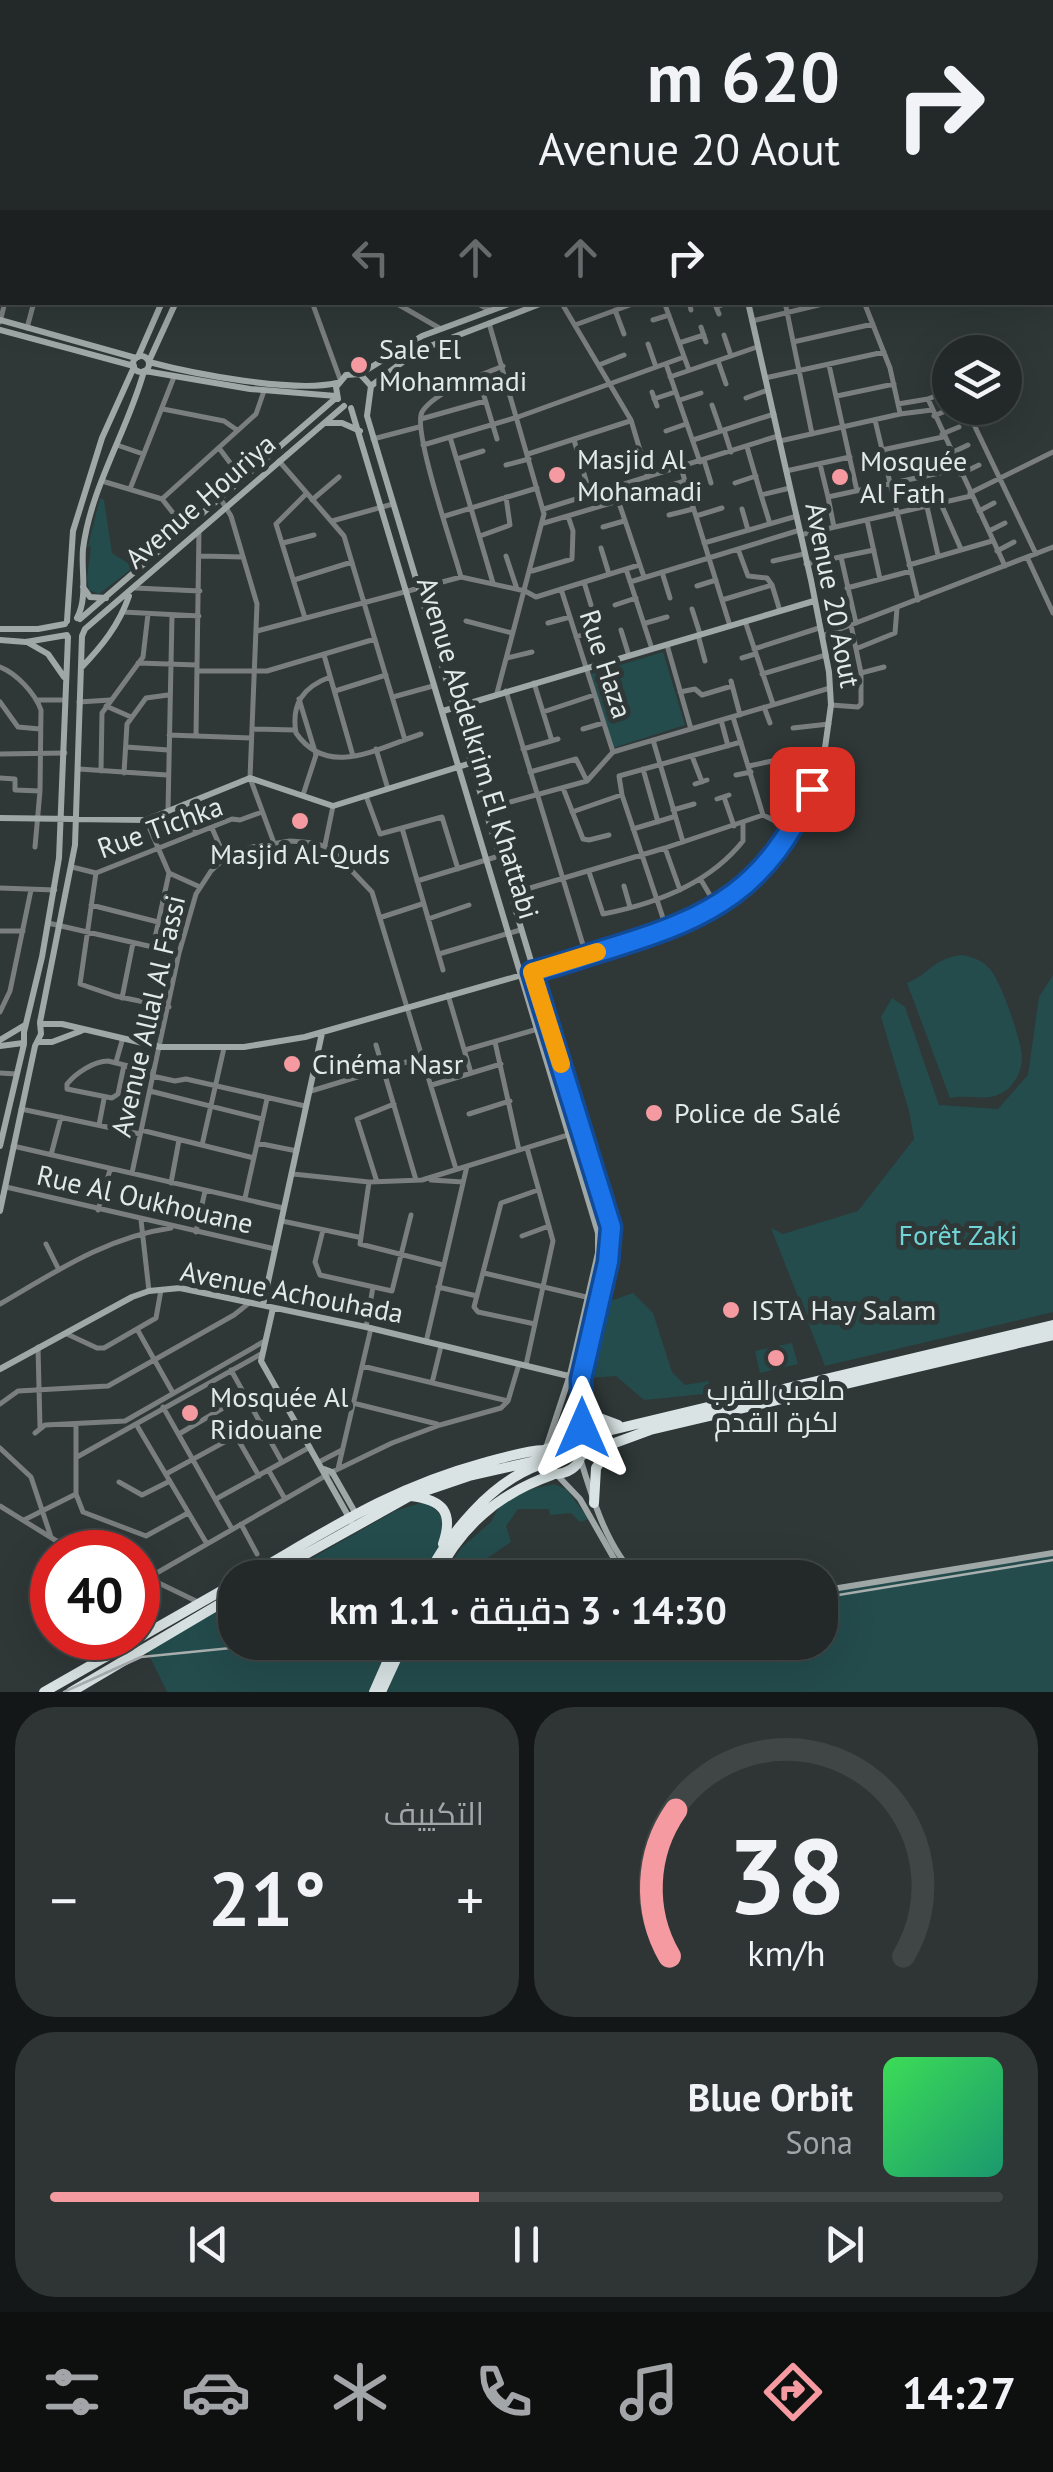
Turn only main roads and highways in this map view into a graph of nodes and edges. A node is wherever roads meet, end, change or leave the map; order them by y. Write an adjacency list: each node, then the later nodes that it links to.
1 (1053, 1324): 4 (highway)
2 (1053, 1335): 5 (highway)
3 (580, 1393): 4 (highway)
4 (624, 1426): 6 (highway)
5 (614, 1441): 6 (highway); 10 (highway)
6 (579, 1450): 7 (highway); 8 (highway)
7 (542, 1456): 8 (highway); 9 (highway); 11 (highway); 12 (highway)
8 (554, 1475): 16 (highway)
9 (410, 1496): 11 (highway); 12 (highway)
10 (594, 1503)
11 (354, 1518): 13 (highway); 14 (highway)
12 (441, 1551): 15 (highway)
13 (278, 1560)
14 (290, 1560)
15 (436, 1560)
16 (445, 1560)
17 (218, 1593): 21 (highway)
18 (218, 1605): 22 (highway)
19 (389, 1660): 23 (highway)
20 (394, 1660): 23 (highway)
21 (44, 1692)
22 (71, 1692)
23 (377, 1692)

